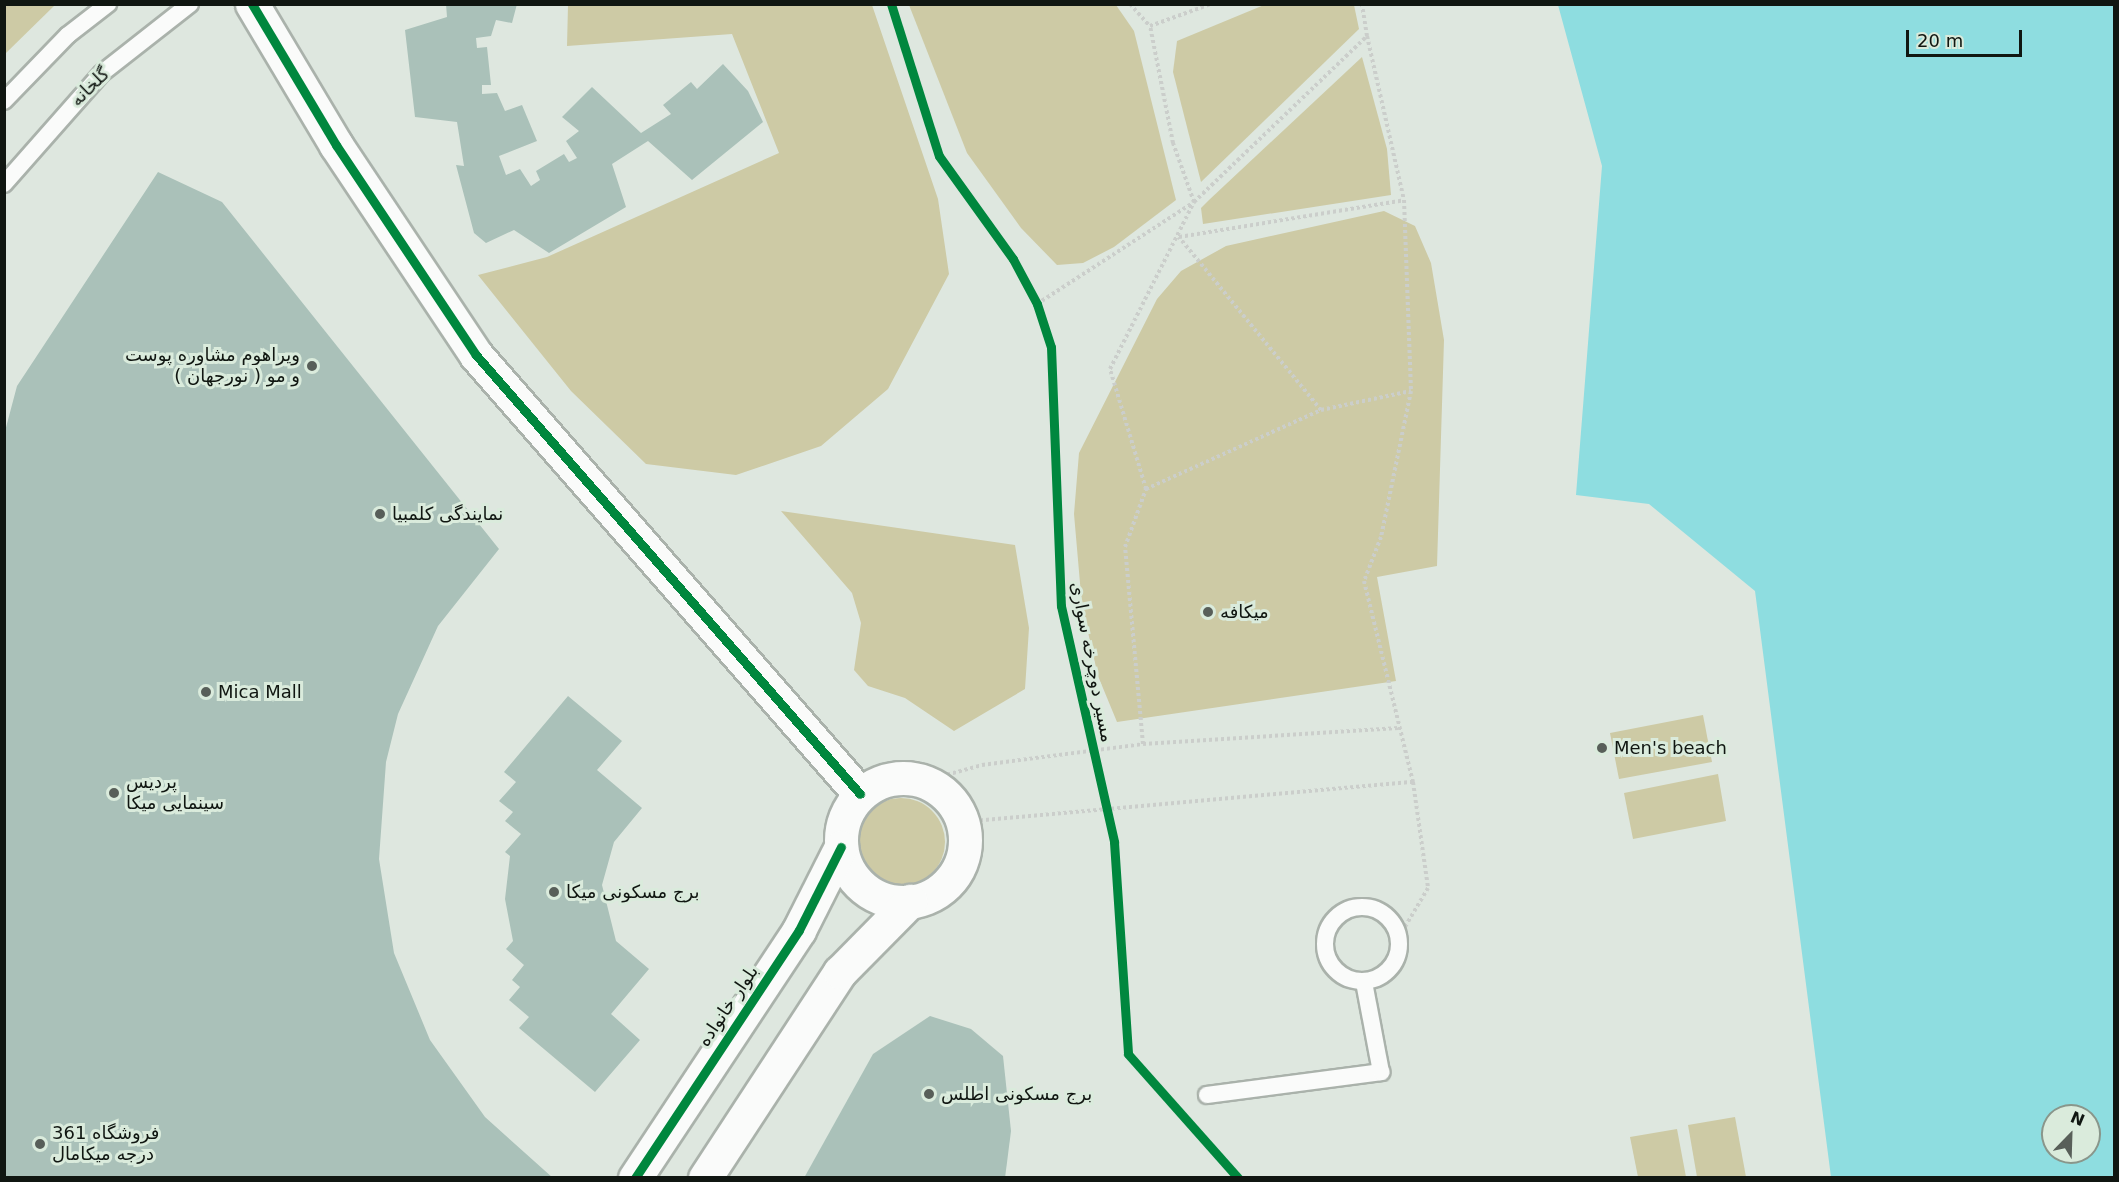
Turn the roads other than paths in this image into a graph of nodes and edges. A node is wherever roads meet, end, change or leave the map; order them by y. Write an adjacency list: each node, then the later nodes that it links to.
1 (108, 4): 4 (lane)
2 (190, 4): 5 (lane, گلخانه)
3 (252, 4): 6 (street)
4 (4, 101)
5 (4, 184)
6 (860, 794): 7 (street); 8 (street)
7 (841, 847): 8 (street); 11 (street, بلوار خانواده)
8 (910, 902): 12 (street)
9 (1364, 982): 9 (lane); 10 (lane)
10 (1207, 1095)
11 (635, 1178)
12 (705, 1178)

